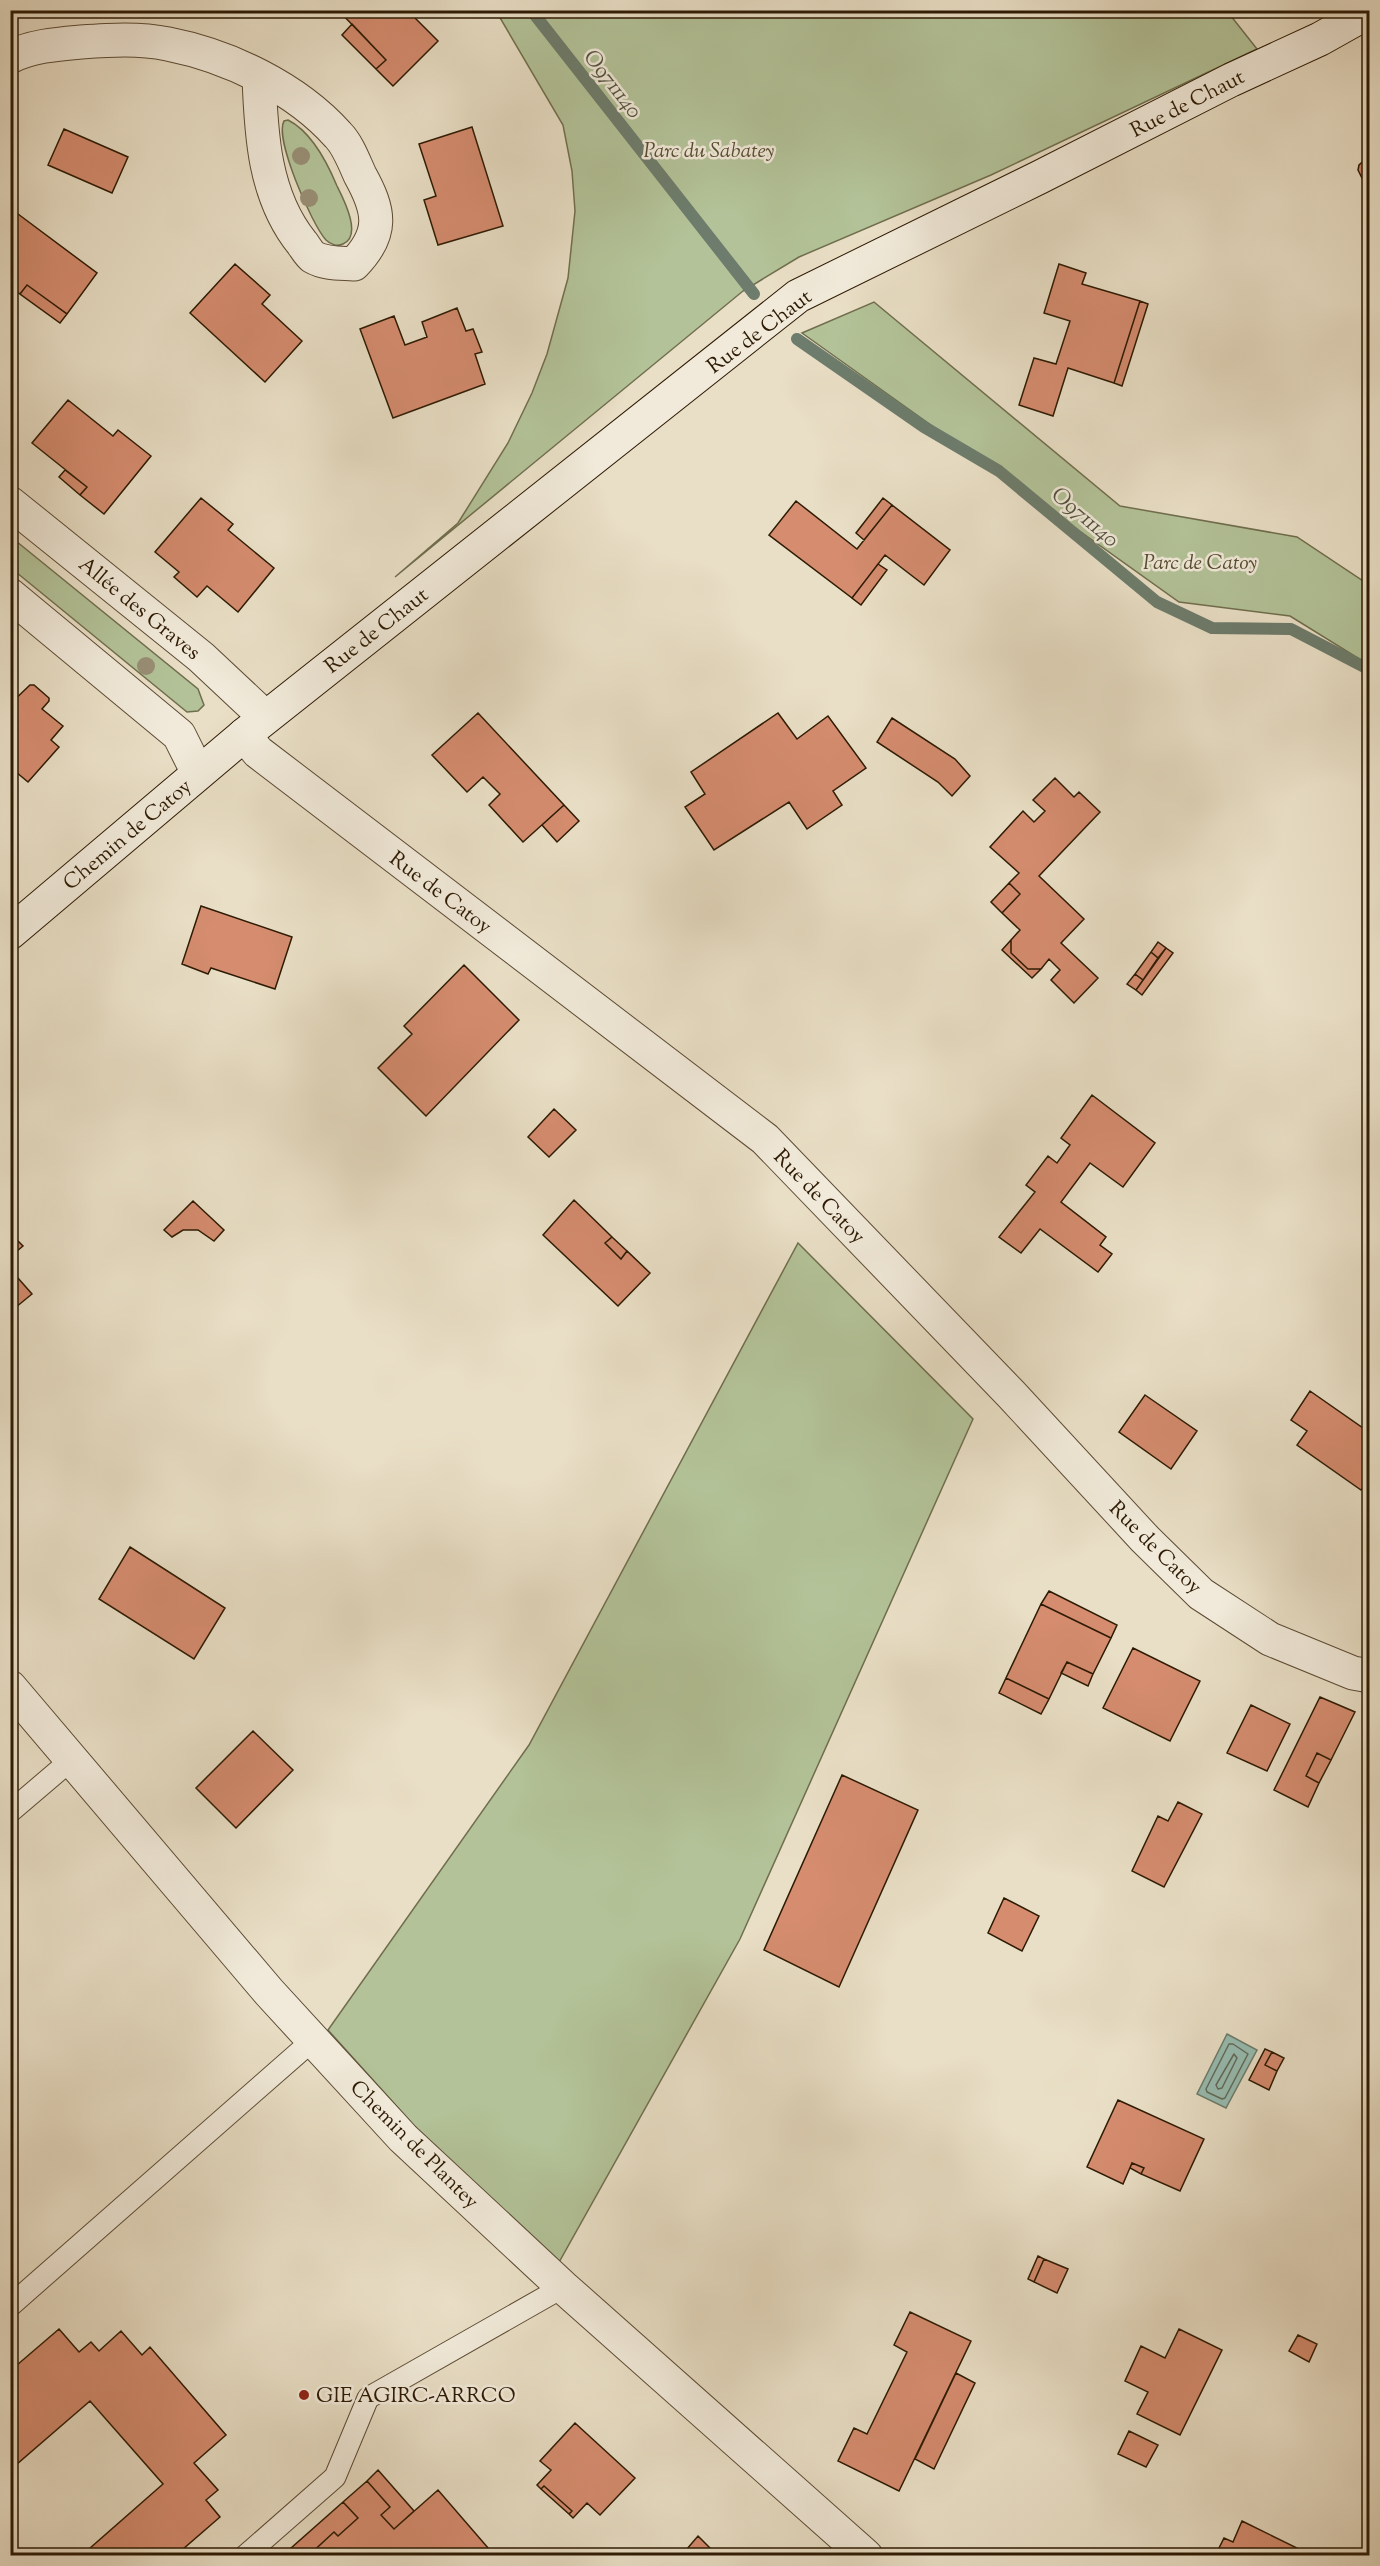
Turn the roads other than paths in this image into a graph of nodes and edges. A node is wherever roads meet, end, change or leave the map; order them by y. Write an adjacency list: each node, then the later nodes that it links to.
1 (1370, 11): 6 (street, Rue de Chaut)
2 (10, 57): 3 (street)
3 (259, 77): 3 (street)
4 (10, 504): 6 (street, Allée des Graves)
5 (10, 595): 7 (street)
6 (255, 726): 7 (street, Chemin de Catoy); 9 (street, Rue de Catoy)
7 (198, 772): 8 (street, Chemin de Catoy)
8 (10, 933)
9 (1370, 1676)
10 (10, 1687): 11 (street, Chemin de Plantey)
11 (71, 1760): 12 (lane); 13 (street, Chemin de Plantey)
12 (10, 1812)
13 (313, 2040): 14 (street, Chemin de Plantey); 15 (lane)
14 (563, 2287): 16 (lane); 17 (street, Chemin de Plantey)
15 (10, 2306)
16 (245, 2556)
17 (866, 2556)

